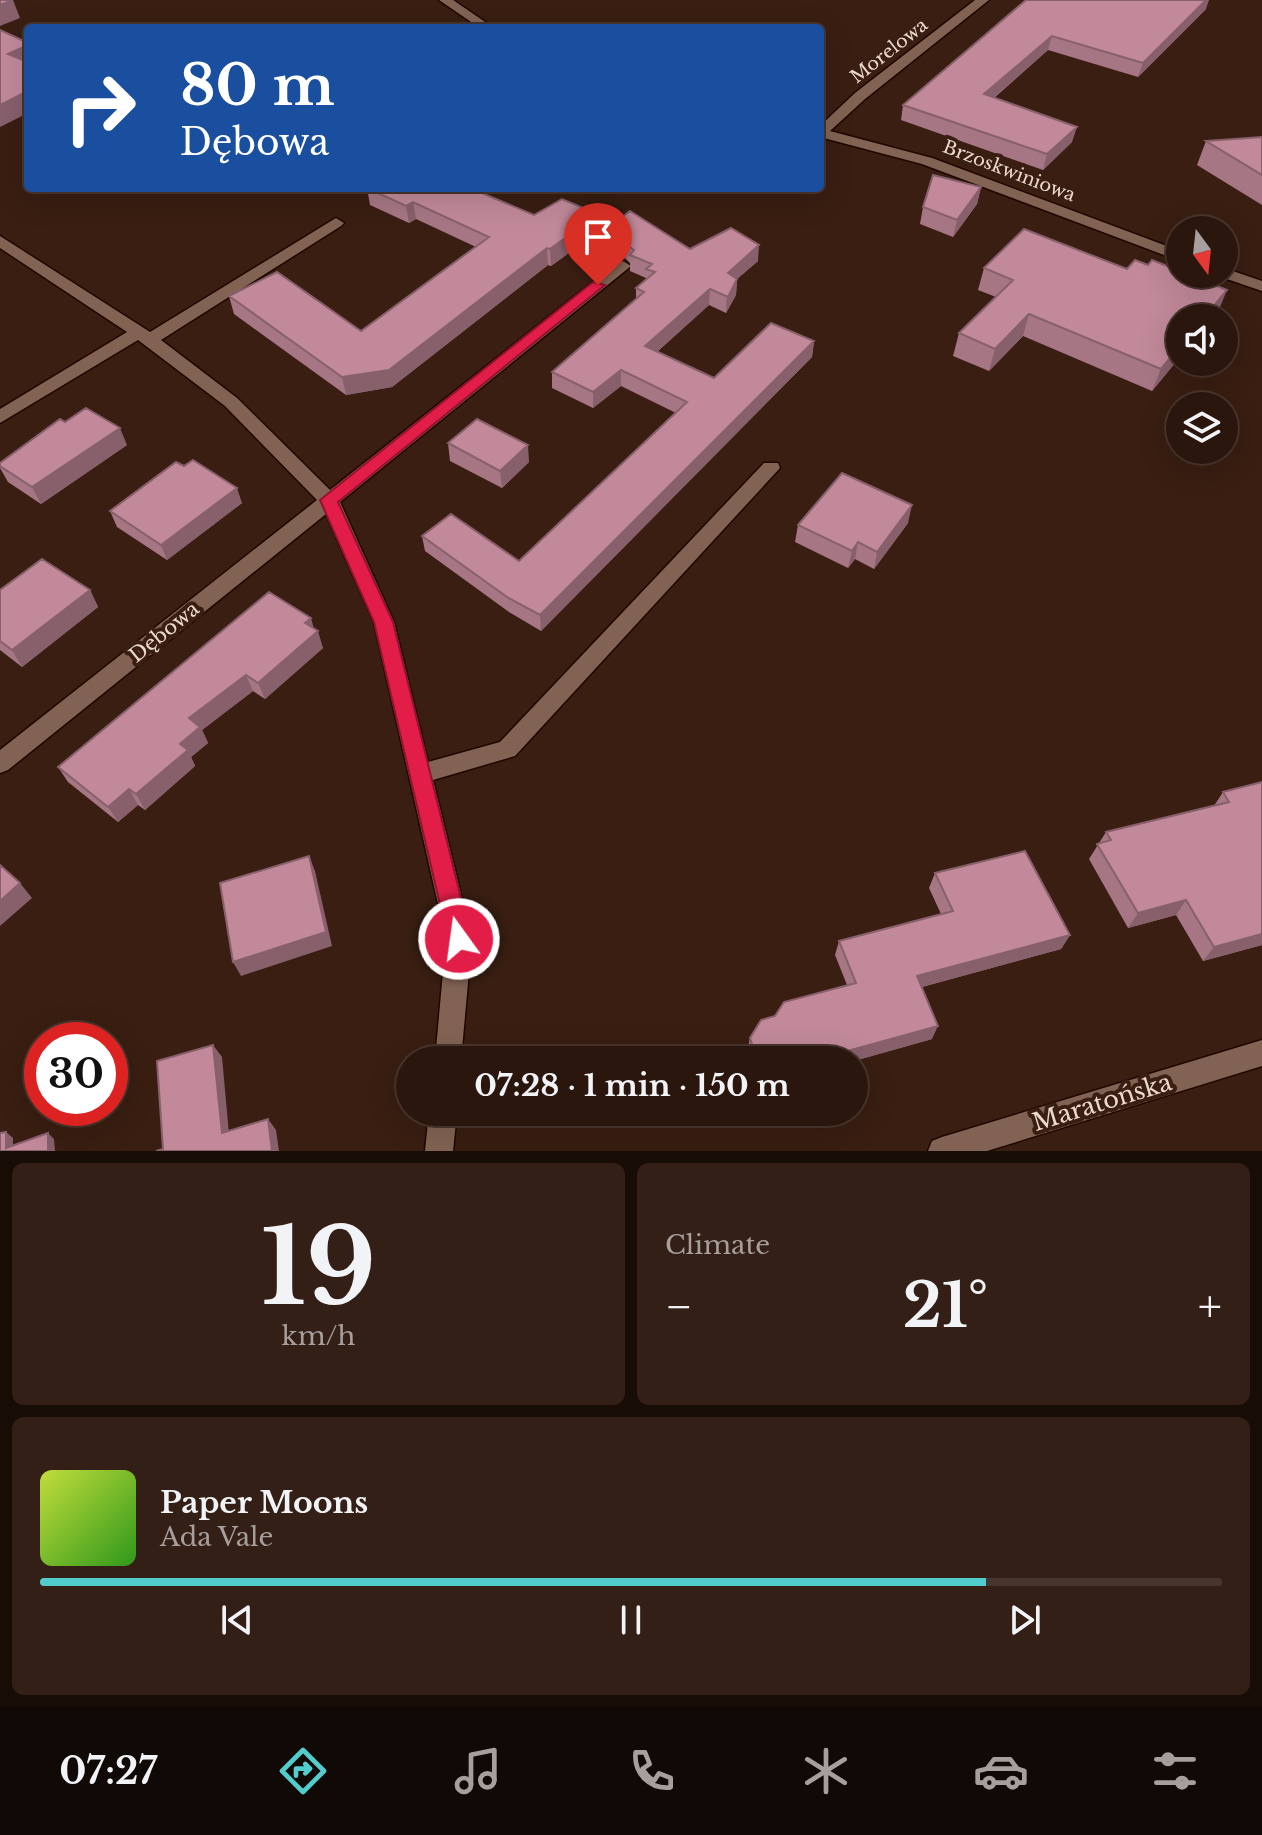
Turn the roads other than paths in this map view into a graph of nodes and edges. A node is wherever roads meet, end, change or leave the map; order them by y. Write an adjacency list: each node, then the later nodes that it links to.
1 (445, 0): 3 (street)
2 (983, 0): 4 (street, Morelowa)
3 (482, 24)
4 (824, 129)
5 (824, 134): 8 (street, Brzoskwiniowa)
6 (336, 223): 12 (street)
7 (0, 241): 12 (street)
8 (1166, 251)
9 (623, 266): 15 (street, Dębowa)
10 (1238, 278): 11 (street)
11 (1261, 286)
12 (144, 336): 13 (street); 15 (street)
13 (0, 417)
14 (771, 468): 17 (street)
15 (329, 500): 16 (street, Dębowa); 17 (street)
16 (0, 763)
17 (420, 774): 18 (street)
18 (449, 1046)
19 (1262, 1053): 22 (street, Maratońska)
20 (442, 1126): 21 (street)
21 (439, 1151)
22 (942, 1151)

